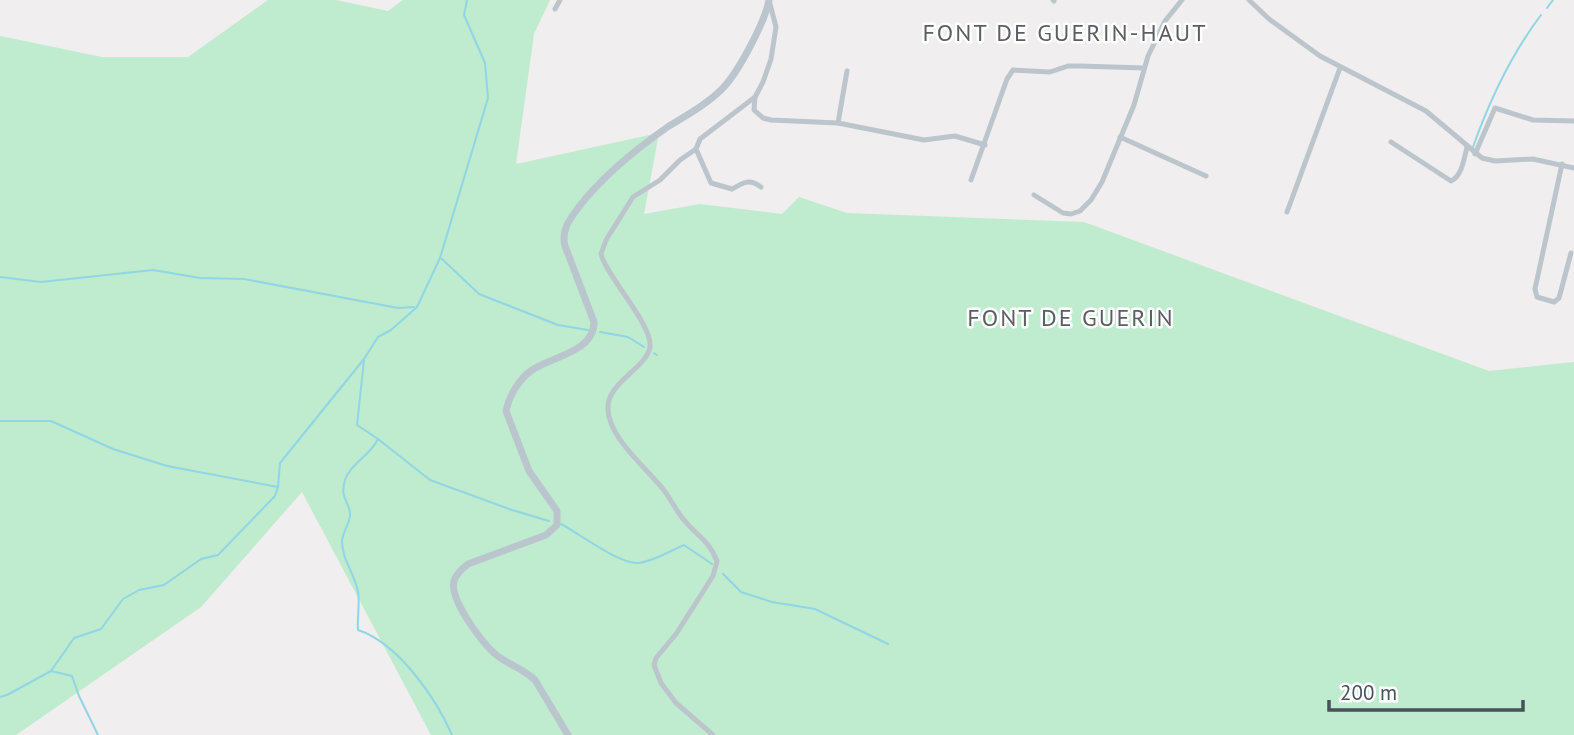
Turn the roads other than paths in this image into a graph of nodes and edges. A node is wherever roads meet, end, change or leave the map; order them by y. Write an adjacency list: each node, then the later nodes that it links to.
1 (560, 0): 5 (street)
2 (769, 0): 9 (street); 26 (street)
3 (1182, 0): 6 (street)
4 (1249, 0): 7 (street)
5 (555, 9)
6 (1144, 68): 12 (street); 14 (street)
7 (1340, 68): 15 (street); 24 (street)
8 (847, 71): 11 (street)
9 (755, 97): 11 (street); 16 (street)
10 (1574, 121): 17 (street)
11 (838, 123): 14 (street)
12 (1120, 138): 20 (street); 23 (street)
13 (1391, 142): 15 (street)
14 (985, 145): 21 (street)
15 (1467, 147): 17 (street)
16 (696, 149): 22 (street); 27 (street)
17 (1475, 154): 18 (street)
18 (1562, 164): 19 (street); 25 (street)
19 (1574, 167)
20 (1206, 176)
21 (971, 180)
22 (761, 187)
23 (1034, 195)
24 (1287, 212)
25 (1571, 253)
26 (568, 735)
27 (713, 735)

